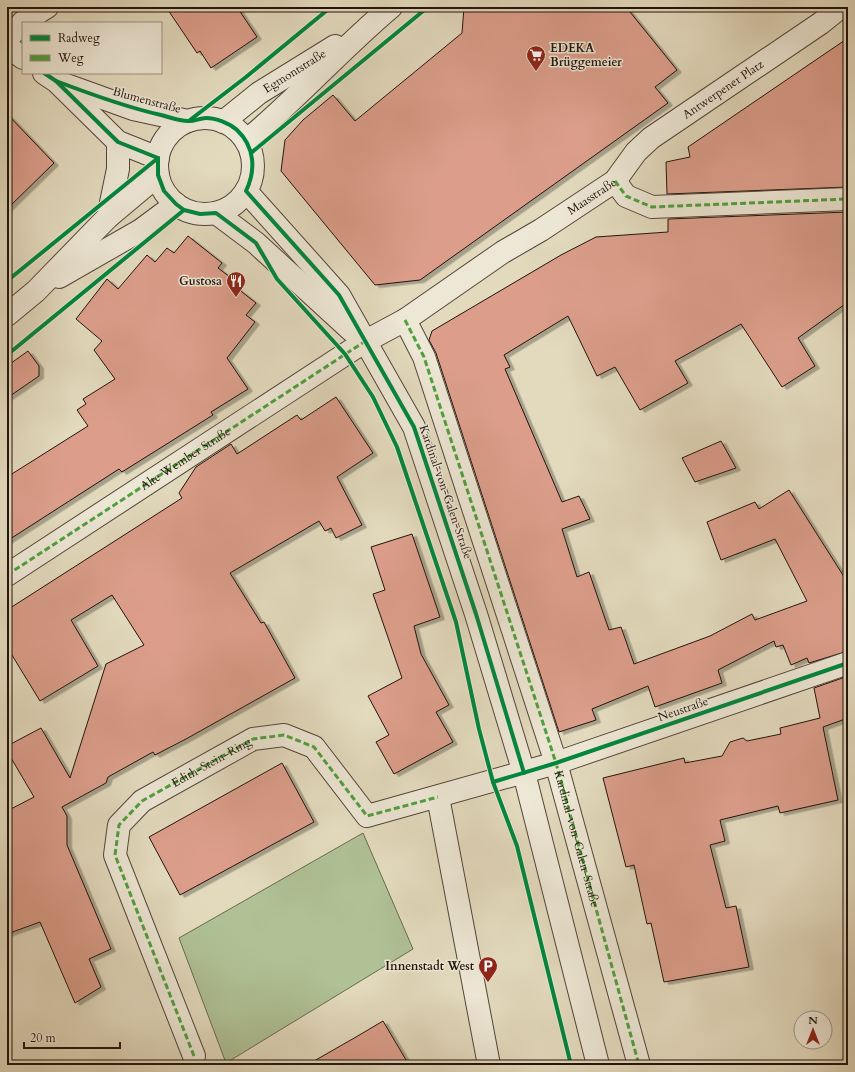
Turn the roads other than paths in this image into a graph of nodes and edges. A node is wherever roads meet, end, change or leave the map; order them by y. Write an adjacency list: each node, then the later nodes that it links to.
1 (47, 7): 4 (street)
2 (391, 7): 6 (street, Egmontstraße)
3 (842, 7): 16 (street, Antwerpener Platz)
4 (23, 22)
5 (22, 23): 7 (street)
6 (370, 25): 12 (street, Egmontstraße); 13 (street, Egmontstraße)
7 (7, 39)
8 (7, 46): 9 (street)
9 (22, 57)
10 (50, 77): 11 (street, Blumenstraße); 14 (street, Blumenstraße)
11 (188, 121): 12 (street); 15 (street)
12 (223, 122): 13 (street)
13 (246, 141): 17 (street)
14 (118, 142): 15 (street, Blumenstraße); 21 (street)
15 (158, 167): 19 (street); 21 (street)
16 (615, 181): 18 (street, Maasstraße); 24 (street, Maasstraße)
17 (246, 191): 20 (street); 25 (street, Kardinal-von-Galen-Straße)
18 (848, 199)
19 (176, 204): 20 (street); 22 (street)
20 (216, 213): 25 (street, Kardinal-von-Galen-Straße)
21 (108, 216): 22 (street)
22 (36, 291): 23 (street)
23 (7, 315)
24 (405, 320): 25 (street, Maasstraße); 28 (street, Kardinal-von-Galen-Straße)
25 (364, 342): 26 (street, Alte Wember Straße); 29 (street, Kardinal-von-Galen-Straße)
26 (7, 575)
27 (848, 663): 28 (street, Neustraße)
28 (556, 763): 29 (street, Neustraße); 34 (street, Kardinal-von-Galen-Straße)
29 (524, 773): 30 (street, Edith-Stein-Ring); 33 (street, Kardinal-von-Galen-Straße)
30 (438, 797): 31 (street, Edith-Stein-Ring); 32 (street)
31 (194, 1056)
32 (488, 1065)
33 (598, 1065)
34 (639, 1065)

